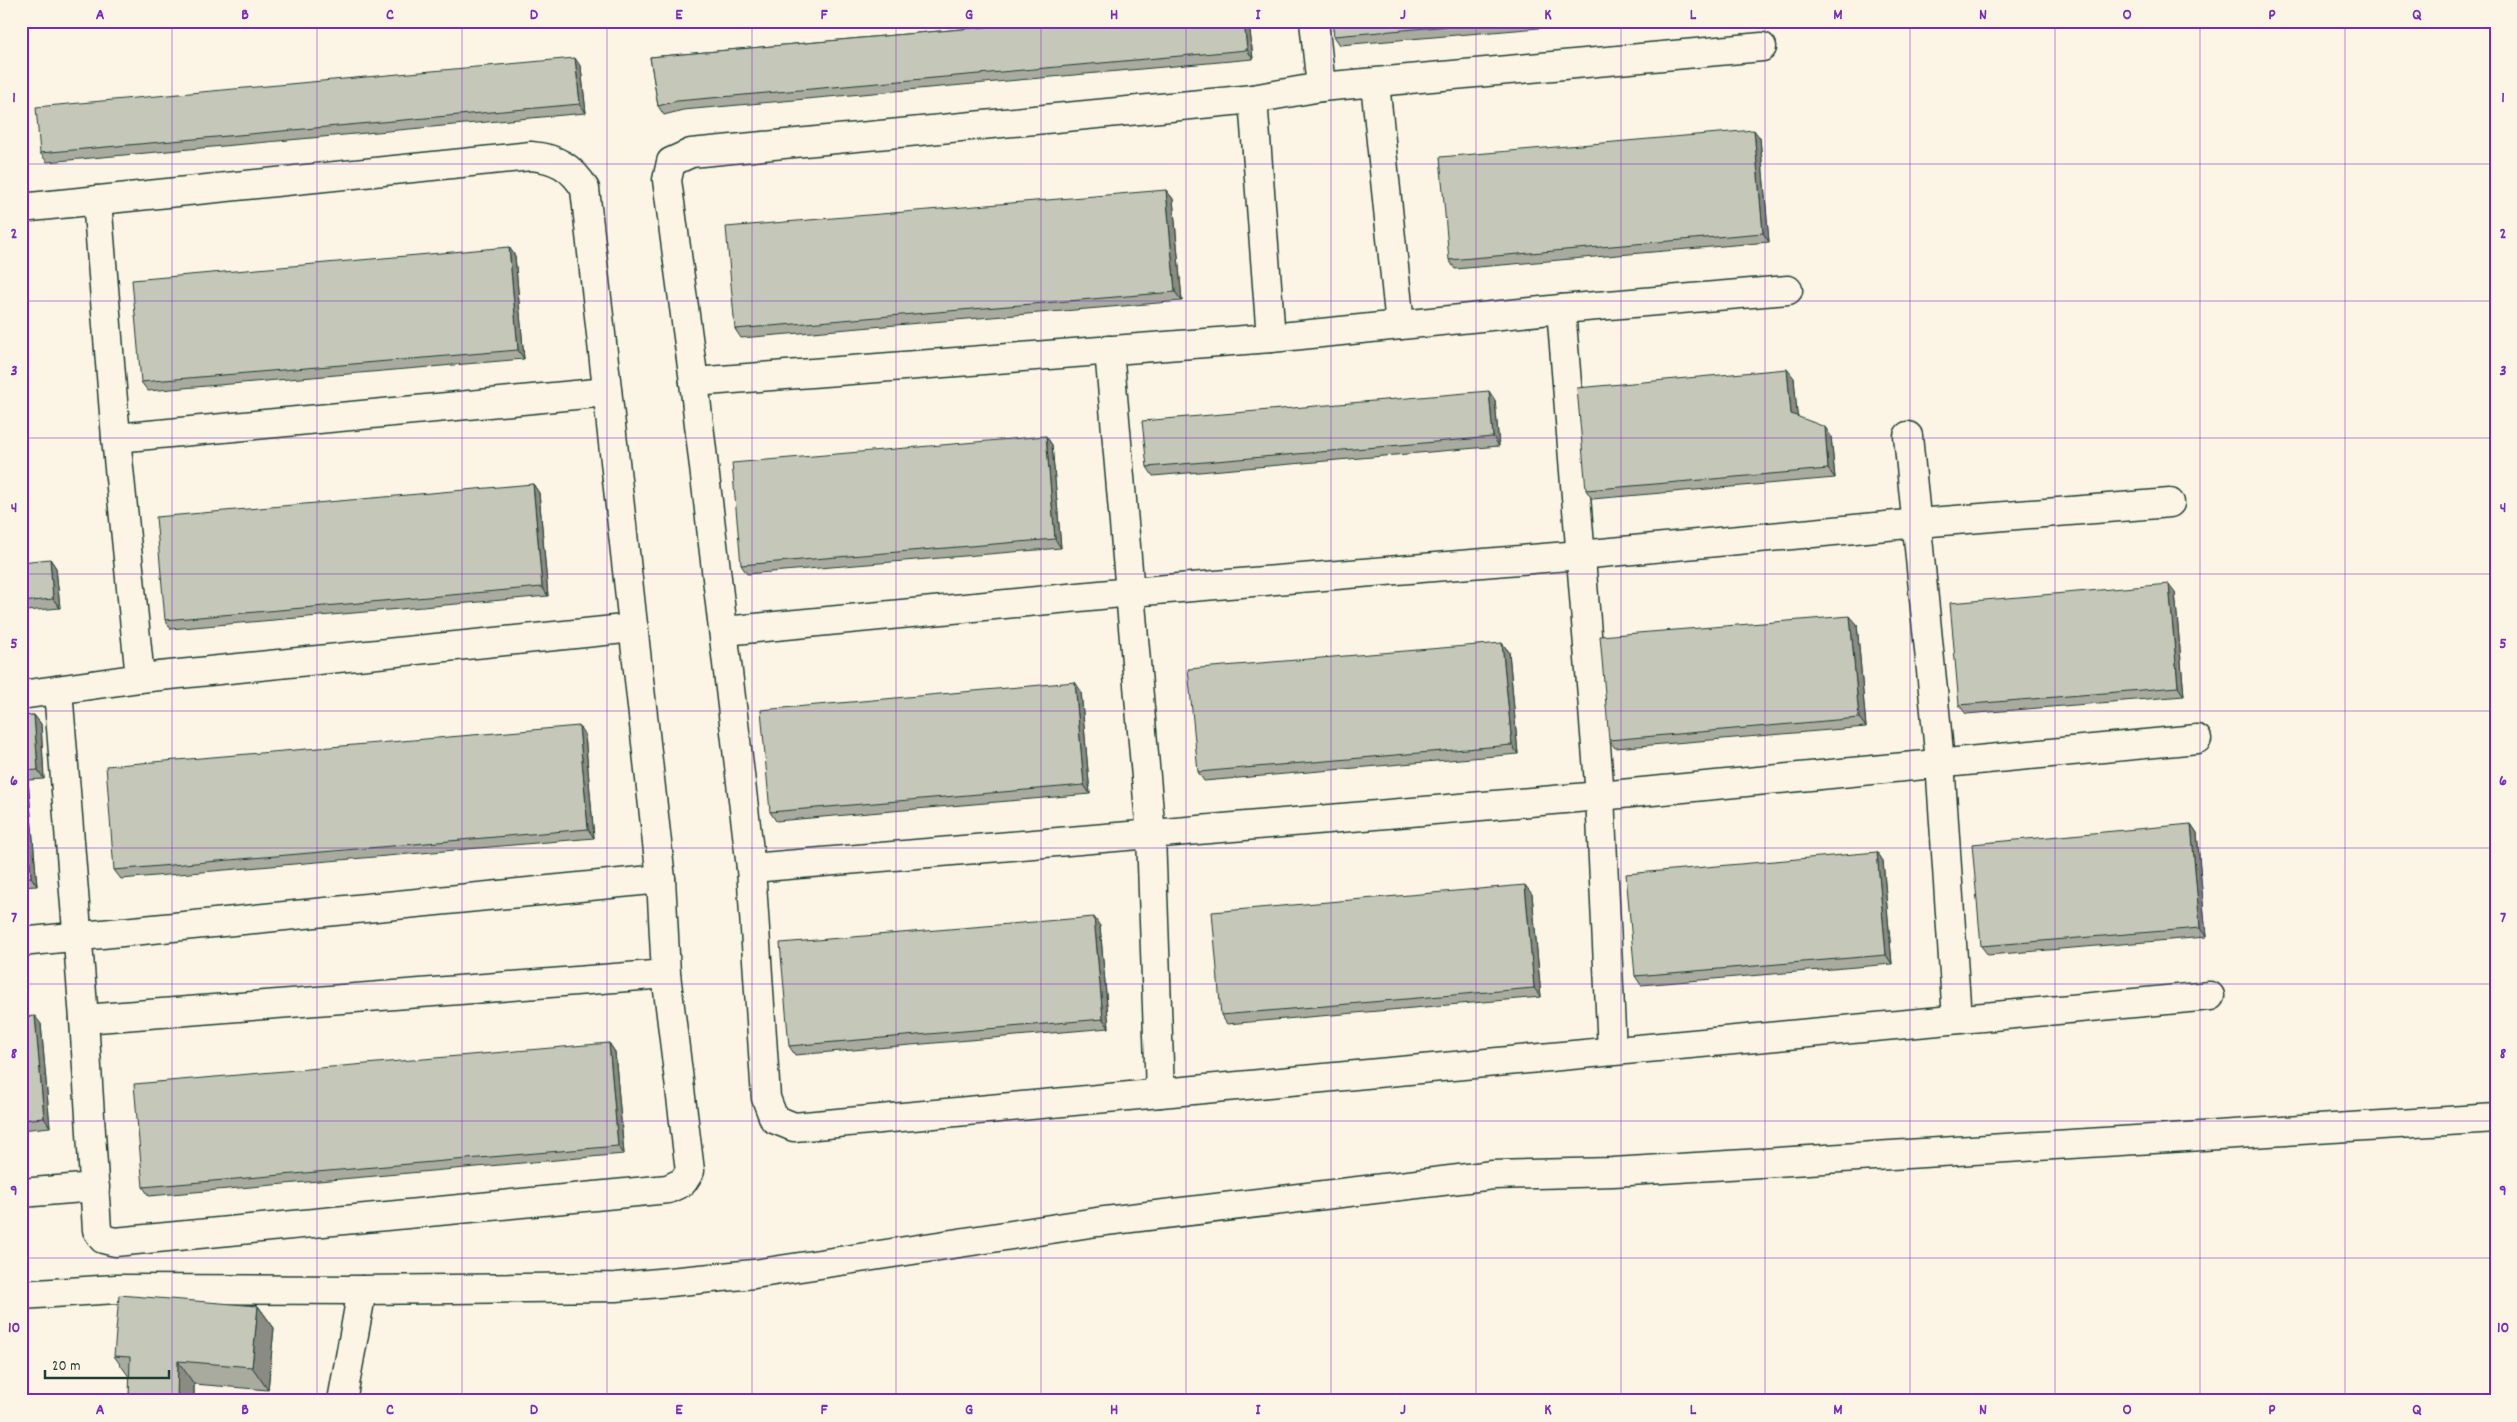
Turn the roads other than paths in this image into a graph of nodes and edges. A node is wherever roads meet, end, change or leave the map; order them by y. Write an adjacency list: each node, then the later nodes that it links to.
1 (1314, 21): 4 (street)
2 (1762, 47): 3 (street)
3 (1375, 83): 4 (street); 10 (street)
4 (1321, 87): 5 (street)
5 (1253, 99): 11 (street); 13 (street)
6 (97, 200): 7 (street); 14 (street); 16 (street)
7 (21, 208)
8 (1788, 290): 9 (street)
9 (1561, 309): 10 (street); 19 (street)
10 (1400, 325): 11 (street)
11 (1271, 338): 12 (street)
12 (1109, 350): 13 (street); 20 (street)
13 (694, 382): 22 (street)
14 (607, 392): 16 (street); 21 (street)
15 (1908, 436): 18 (street)
16 (116, 438): 23 (street)
17 (2170, 503): 18 (street)
18 (1918, 523): 19 (street); 27 (street)
19 (1580, 555): 20 (street); 28 (street)
20 (1131, 592): 22 (street); 29 (street)
21 (634, 628): 23 (street); 31 (street)
22 (724, 631): 30 (street)
23 (140, 678): 24 (street)
24 (58, 690): 25 (street); 32 (street)
25 (21, 695)
26 (2197, 739): 27 (street)
27 (1940, 762): 28 (street); 37 (street)
28 (1600, 796): 29 (street); 38 (street)
29 (1151, 835): 30 (street); 39 (street)
30 (751, 868): 39 (street)
31 (661, 879): 32 (street); 34 (street)
32 (77, 936): 33 (street); 36 (street)
33 (21, 942)
34 (666, 974): 36 (street); 41 (street)
35 (2210, 996): 37 (street)
36 (84, 1019): 41 (street)
37 (1957, 1019): 38 (street)
38 (1612, 1051): 39 (street)
39 (1160, 1093)
40 (2496, 1118): 43 (street)
41 (95, 1187): 42 (street)
42 (21, 1193)
43 (362, 1290): 44 (street); 45 (street)
44 (21, 1295)
45 (342, 1401)

